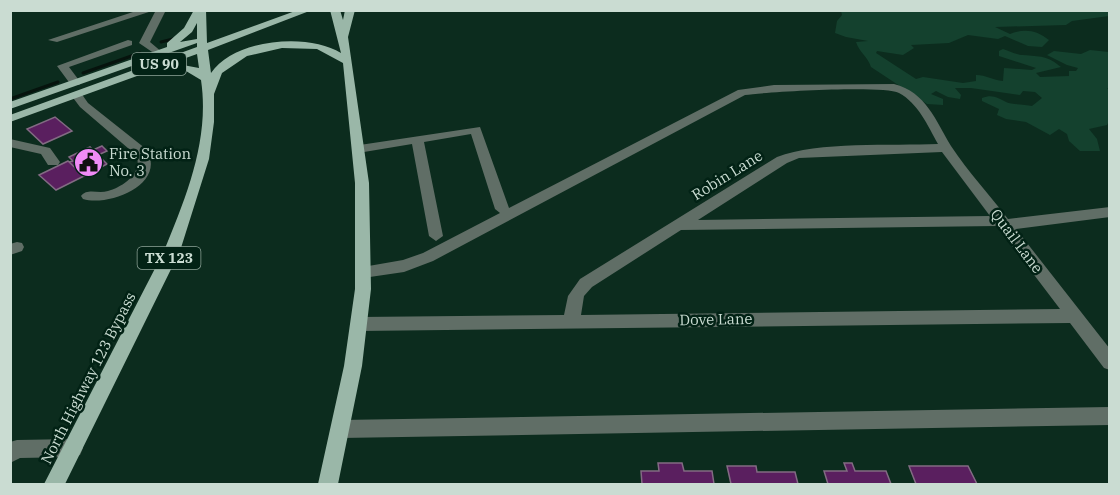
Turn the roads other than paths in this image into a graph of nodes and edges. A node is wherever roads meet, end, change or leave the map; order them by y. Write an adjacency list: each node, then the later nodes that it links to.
1 (151, 10): 8 (street)
2 (161, 10): 12 (street)
3 (200, 10): 13 (main road, North Highway 123 Bypass / TX 123); 14 (main road)
4 (282, 10): 13 (main road, US 90)
5 (308, 10): 13 (main road, US 90)
6 (335, 10): 9 (main road)
7 (350, 10): 9 (main road)
8 (109, 31): 10 (street); 11 (street)
9 (344, 36): 15 (main road)
10 (53, 40)
11 (128, 43): 12 (street); 18 (street)
12 (144, 43): 14 (street)
13 (203, 43): 14 (main road, US 90); 16 (main road, US 90); 17 (main road, North Highway 123 Bypass / TX 123)
14 (158, 53): 18 (main road, US 90)
15 (348, 62): 19 (main road); 25 (main road)
16 (143, 70): 17 (main road); 18 (main road, US 90)
17 (207, 80): 19 (main road, North Highway 123 Bypass / TX 123)
18 (76, 89): 20 (main road, US 90); 21 (main road, US 90); 27 (street)
19 (210, 104): 40 (main road, North Highway 123 Bypass / TX 123)
20 (10, 106)
21 (10, 119)
22 (417, 139): 25 (street); 28 (street); 32 (street)
23 (10, 143): 26 (street)
24 (946, 148): 30 (street, Quail Lane); 31 (street, Robin Lane); 33 (street, Quail Lane)
25 (358, 149): 33 (main road)
26 (53, 162)
27 (88, 196)
28 (502, 209)
29 (1110, 212): 30 (street)
30 (1003, 223): 31 (street); 34 (street, Quail Lane)
31 (679, 225): 35 (street, Robin Lane)
32 (435, 236)
33 (363, 272): 36 (main road)
34 (1073, 316): 35 (street, Dove Lane); 37 (street, Quail Lane)
35 (572, 321): 36 (street, Dove Lane)
36 (360, 324): 39 (main road)
37 (1110, 363)
38 (1110, 416): 39 (street)
39 (341, 429): 43 (main road)
40 (73, 448): 41 (street); 42 (main road, North Highway 123 Bypass / TX 123)
41 (10, 454)
42 (54, 484)
43 (328, 484)

